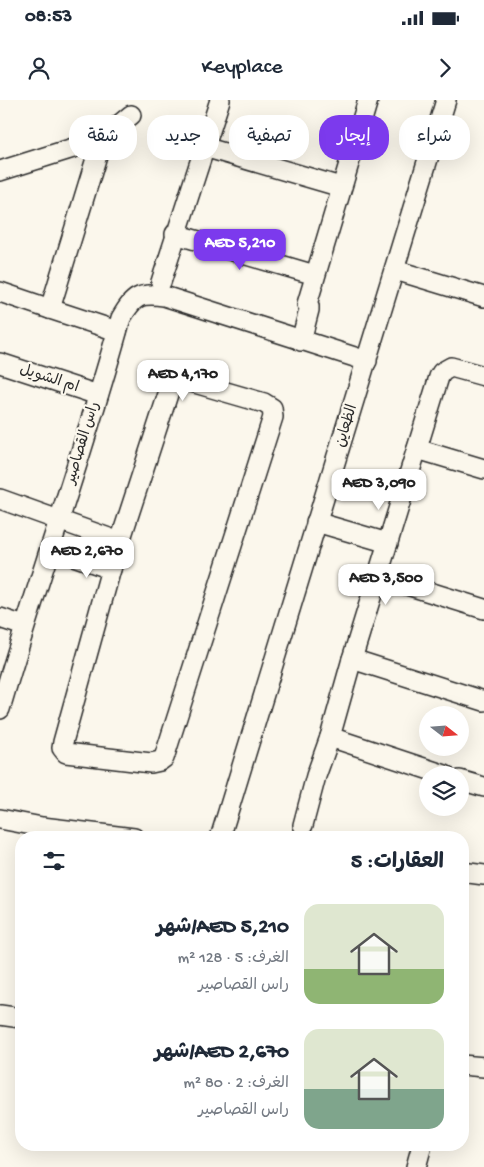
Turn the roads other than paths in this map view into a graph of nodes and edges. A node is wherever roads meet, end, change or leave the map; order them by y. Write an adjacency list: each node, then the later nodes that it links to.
1 (220, 100): 4 (street)
2 (368, 100): 10 (street)
3 (446, 100): 12 (street, الظعاين)
4 (215, 115)
5 (69, 149): 9 (street)
6 (219, 151): 10 (street)
7 (96, 160): 17 (street)
8 (200, 160): 11 (street)
9 (0, 171)
10 (341, 187): 13 (street)
11 (176, 234): 13 (street); 14 (street)
12 (395, 270): 16 (street); 20 (street, الظعاين)
13 (315, 275): 19 (street)
14 (161, 282)
15 (0, 292): 17 (street)
16 (484, 297)
17 (50, 309): 18 (street)
18 (117, 331): 19 (street, راس القصاصير); 23 (street, راس القصاصير)
19 (296, 339): 20 (street, راس القصاصير)
20 (367, 361): 27 (street, الظعاين)
21 (0, 363): 23 (street, ام الشويل)
22 (484, 376): 24 (street)
23 (98, 395): 28 (street, راس القصاصير)
24 (417, 449): 25 (street); 29 (street)
25 (484, 470)
26 (0, 498): 28 (street)
27 (318, 516): 29 (street); 47 (street, الظعاين)
28 (59, 521): 30 (street); 31 (street, راس القصاصير)
29 (390, 538): 33 (street)
30 (120, 542): 32 (street); 32 (street)
31 (51, 548): 32 (street); 36 (street, راس القصاصير)
32 (112, 569)
33 (378, 576): 34 (street); 37 (street)
34 (484, 609)
35 (0, 618): 36 (street)
36 (24, 626): 39 (street, راس القصاصير)
37 (352, 659): 38 (street); 40 (street)
38 (484, 701)
39 (0, 709)
40 (330, 738): 41 (street); 45 (street)
41 (419, 767)
42 (469, 783): 43 (street)
43 (484, 787)
44 (0, 819): 46 (street)
45 (303, 825)
46 (76, 831)
47 (222, 831)
48 (469, 873): 49 (street)
49 (484, 875)
50 (0, 1015): 51 (street)
51 (15, 1017)
52 (469, 1066): 53 (street)
53 (484, 1067)
54 (420, 1151): 55 (street)
55 (416, 1167)

